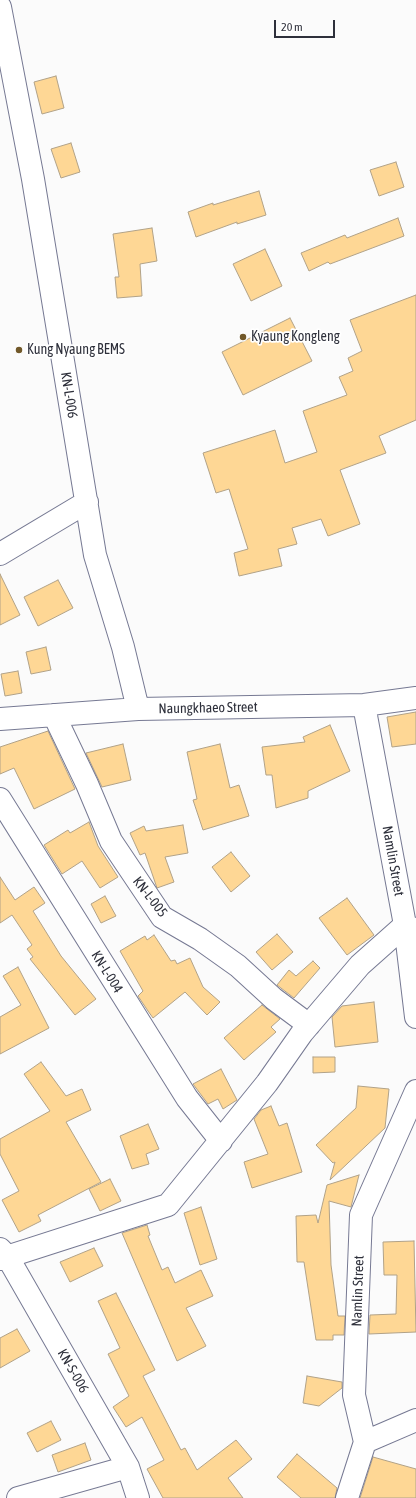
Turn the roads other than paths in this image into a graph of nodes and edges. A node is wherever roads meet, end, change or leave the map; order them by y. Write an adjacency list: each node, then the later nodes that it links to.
1 (0, 7): 2 (street, KN-L-006)
2 (87, 502): 3 (street); 6 (street, KN-L-006)
3 (0, 554)
4 (416, 698): 5 (street, Naungkhaeo Street)
5 (364, 705): 6 (street, Naungkhaeo Street); 10 (street, Namlin Street)
6 (138, 709): 7 (street, Naungkhaeo Street)
7 (54, 715): 8 (street, Naungkhaeo Street); 12 (street, KN-L-005)
8 (0, 719)
9 (0, 799): 14 (street, KN-L-004)
10 (410, 928): 11 (street, Namlin Street); 12 (street)
11 (416, 1017)
12 (309, 1025): 14 (street)
13 (416, 1091): 17 (street, Namlin Street)
14 (221, 1141): 15 (street)
15 (2, 1255): 18 (street, KN-S-006)
16 (416, 1420): 17 (street)
17 (365, 1442): 21 (street)
18 (128, 1467): 19 (street); 20 (street, KN-S-006)
19 (18, 1498)
20 (138, 1498)
21 (347, 1498)

